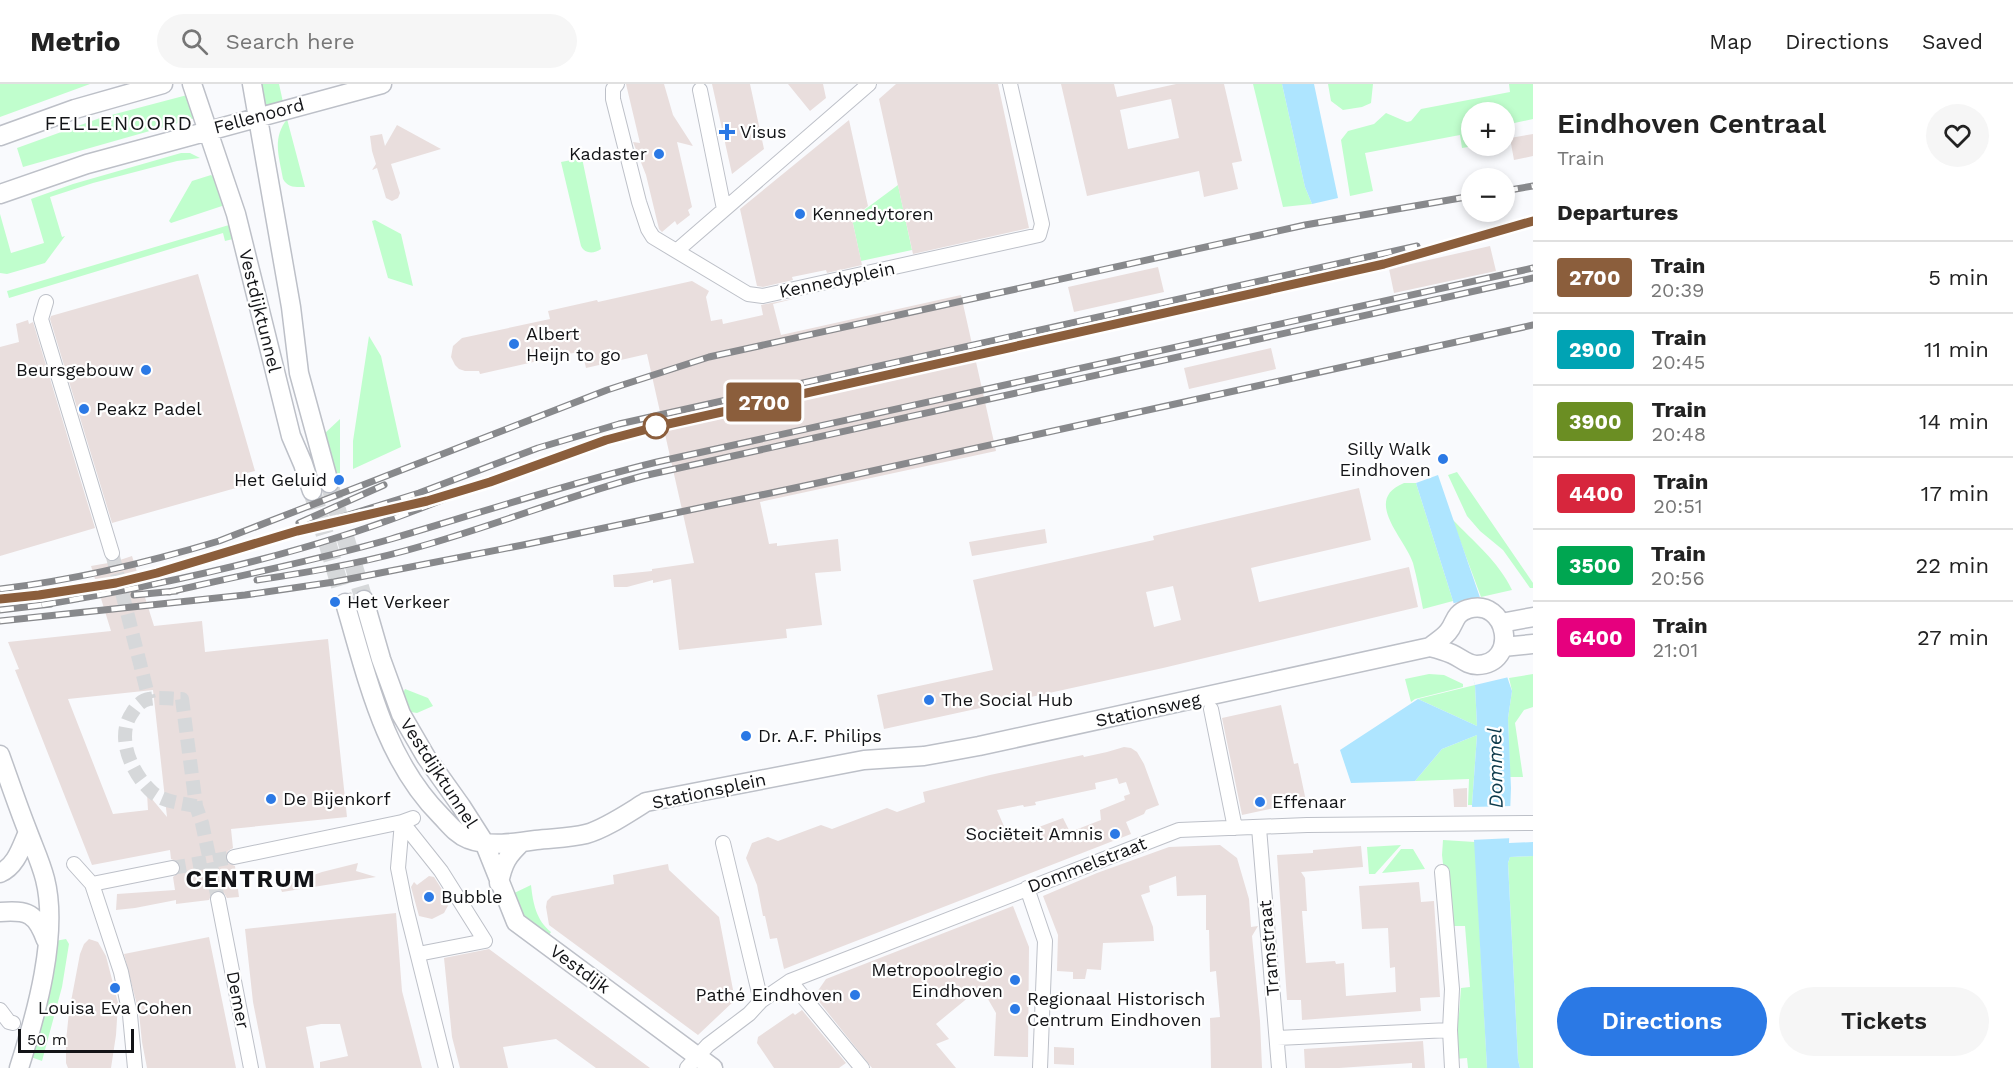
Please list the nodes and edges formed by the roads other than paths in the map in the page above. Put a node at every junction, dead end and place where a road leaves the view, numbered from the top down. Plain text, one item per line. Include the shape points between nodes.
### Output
1 (163, 84) edge
2 (192, 84) edge
3 (252, 84) edge
4 (382, 84) edge
5 (617, 84) edge
6 (869, 84) edge
7 (1010, 84) edge
8 (136, 88) edge
9 (700, 90) dead end
10 (258, 117) junction
11 (208, 130) junction
12 (0, 136) edge
13 (0, 194) edge
14 (724, 209) junction
15 (681, 247) dead end
16 (46, 302) dead end
17 (329, 483) tunnel mouth
18 (312, 491) tunnel mouth
19 (112, 553) tunnel mouth
20 (364, 600) tunnel mouth
21 (345, 603) tunnel mouth
22 (1533, 617) edge
23 (1501, 623) junction
24 (1533, 644) edge
25 (1430, 647) junction
26 (1501, 649) junction
27 (1212, 715) dead end
28 (0, 755) edge
29 (864, 760) joint
30 (430, 805) joint
31 (408, 820) junction
32 (1526, 823) edge
33 (1235, 828) junction
34 (1259, 828) junction
35 (28, 832) junction
36 (484, 842) junction
37 (522, 842) junction
38 (723, 843) dead end
39 (234, 857) tunnel mouth
40 (74, 864) dead end
41 (172, 868) tunnel mouth
42 (1442, 872) dead end
43 (0, 873) edge
44 (499, 884) junction
45 (92, 885) junction
46 (1027, 888) junction
47 (218, 899) tunnel mouth
48 (0, 912) edge
49 (47, 944) junction
50 (418, 954) junction
51 (790, 981) junction
52 (761, 1001) junction
53 (0, 1010) edge
54 (14, 1023) dead end
55 (1450, 1030) junction
56 (1277, 1038) junction
57 (692, 1062) edge
58 (20, 1068) edge
59 (135, 1068) edge
60 (251, 1068) edge
61 (446, 1068) edge
62 (713, 1068) edge
63 (862, 1068) edge
64 (1040, 1068) edge
65 (1279, 1068) edge
66 (1452, 1068) edge

1 - 8 street
2 - 11 street, Vestdijktunnel
3 - 10 street, Vestdijktunnel
4 - 10 street, Fellenoord
5 - 7 street, Kennedyplein via 613,99 639,202 653,237 748,294 763,296 1039,235 1042,224
6 - 14 street
8 - 12 street
9 - 14 street
10 - 11 street, Fellenoord
10 - 17 street, Vestdijktunnel via 299,373
11 - 13 street, Fellenoord via 87,164
11 - 18 street, Vestdijktunnel via 236,214 291,436
14 - 15 street
16 - 19 street via 41,319
20 - 36 street, Vestdijktunnel via 401,714
21 - 30 street, Vestdijktunnel via 383,724
22 - 23 street
23 - 25 street via 1486,610 1467,610
23 - 26 street via 1505,635
24 - 26 street
25 - 26 street via 1478,665 1495,658
25 - 29 street, Stationsweg via 979,746 924,756
27 - 33 street
28 - 35 street
29 - 37 street, Stationsplein via 646,802 587,834
30 - 36 street, Stationsplein via 461,836
31 - 39 street
31 - 50 street via 398,868
31 - 50 street via 485,941
32 - 34 street, Dommelstraat
33 - 34 street, Dommelstraat
33 - 46 street, Dommelstraat via 1179,830
34 - 56 street, Tramstraat
35 - 43 street via 15,861
35 - 49 street via 48,900
36 - 37 street, Stationsplein
36 - 44 street, Vestdijk
37 - 44 street via 509,854
38 - 52 street
40 - 45 street
41 - 45 street
42 - 55 street via 1452,989
44 - 57 street, Vestdijk via 516,922
45 - 59 street via 125,991
46 - 51 street, Dommelstraat
46 - 64 street via 1045,941
47 - 60 street, Demer
48 - 49 street via 34,917
49 - 58 street via 40,994
50 - 61 street
51 - 52 street, Dommelstraat
51 - 63 street
52 - 57 street, Dommelstraat
53 - 54 street
55 - 56 street
55 - 66 street
56 - 65 street, Tramstraat
57 - 62 street, Vestdijk

